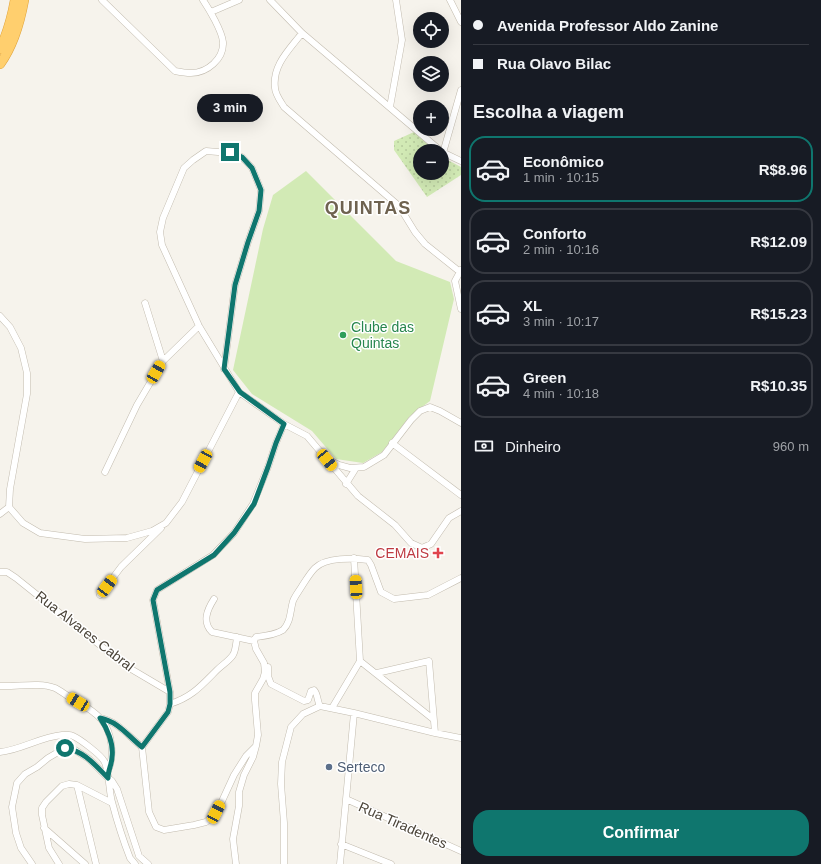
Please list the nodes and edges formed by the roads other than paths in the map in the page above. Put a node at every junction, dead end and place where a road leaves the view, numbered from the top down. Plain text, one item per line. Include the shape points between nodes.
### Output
1 (15, 0) edge
2 (24, 0) edge
3 (102, 0) edge
4 (203, 0) edge
5 (239, 0) edge
6 (270, 0) edge
7 (396, 0) edge
8 (450, 0) edge
9 (211, 12) junction
10 (461, 22) edge
11 (302, 33) junction
12 (0, 49) edge
13 (0, 64) edge
14 (461, 90) edge
15 (390, 107) junction
16 (433, 144) edge
17 (444, 144) edge
18 (449, 155) edge
19 (461, 161) edge
20 (460, 271) edge
21 (145, 303) dead end
22 (461, 309) edge
23 (0, 316) edge
24 (199, 326) junction
25 (163, 361) junction
26 (224, 369) junction
27 (240, 392) junction
28 (461, 423) edge
29 (284, 424) junction
30 (392, 443) junction
31 (327, 460) junction
32 (356, 468) junction
33 (105, 472) dead end
34 (346, 484) junction
35 (461, 495) edge
36 (9, 508) junction
37 (461, 511) edge
38 (0, 514) edge
39 (166, 523) junction
40 (354, 558) junction
41 (0, 572) edge
42 (461, 578) edge
43 (100, 595) dead end
44 (214, 599) dead end
45 (237, 637) junction
46 (254, 641) junction
47 (263, 661) junction
48 (360, 661) junction
49 (376, 673) junction
50 (0, 686) edge
51 (170, 692) junction
52 (170, 704) junction
53 (320, 706) junction
54 (332, 708) junction
55 (354, 712) junction
56 (100, 718) junction
57 (433, 719) junction
58 (435, 733) junction
59 (461, 738) edge
60 (256, 746) junction
61 (142, 747) junction
62 (0, 752) edge
63 (108, 771) junction
64 (108, 778) junction
65 (77, 785) junction
66 (346, 799) junction
67 (112, 803) junction
68 (44, 828) junction
69 (341, 844) junction
70 (461, 851) edge
71 (32, 864) edge
72 (59, 864) edge
73 (85, 864) edge
74 (96, 864) edge
75 (135, 864) edge
76 (148, 864) edge
77 (236, 864) edge
78 (284, 864) edge
79 (340, 864) edge
80 (391, 864) edge

1 - 12 highway
2 - 13 highway via 13,39
3 - 9 street via 176,71 192,73 204,71 219,58 222,49 223,41
4 - 9 street
5 - 9 street
6 - 11 street
7 - 15 street via 402,40
8 - 10 street
11 - 15 street
11 - 20 street via 280,61 275,73 274,89 284,107 399,206 425,244
14 - 17 street
15 - 16 street
18 - 19 street
20 - 22 street via 455,281
21 - 25 street
23 - 36 street via 10,327 21,348 27,373 27,394
24 - 25 street
24 - 26 street
24 - 26 street via 162,244 160,232 163,218 184,168 206,151 230,152 242,157 252,168 261,190 259,211 235,285
25 - 33 street via 137,405
26 - 27 street
27 - 29 street
27 - 39 street via 182,502
28 - 30 street via 430,407 420,411
29 - 31 street via 307,436
29 - 51 street via 254,504 234,533 214,555 157,590 153,600
30 - 32 street via 384,455 364,467
30 - 35 street
31 - 32 street
31 - 34 street
32 - 34 street
34 - 37 street via 395,525 411,543 422,548 431,544 448,518
36 - 38 street
36 - 39 street via 23,523 40,533 85,539 127,538 152,531
39 - 43 street via 121,567
40 - 42 street via 368,560 381,592 394,599 428,595
40 - 46 street via 322,563 315,568 293,601 289,622 284,629 276,634 256,638
40 - 48 street
41 - 51 street, Rua Alvares Cabral via 7,572 16,578 126,666
44 - 45 street via 207,610 208,628 212,632
45 - 46 street
45 - 52 street via 233,655 197,691
46 - 47 street
47 - 53 street via 268,665 271,684 304,701 308,700 311,691 314,690
47 - 60 street via 263,679 255,693 258,735
48 - 49 street
48 - 54 street
49 - 57 street
49 - 57 street via 429,661
50 - 56 street via 33,685 54,688 90,709
51 - 52 street
52 - 61 street via 168,712
53 - 54 street
53 - 78 street via 303,714 291,728 286,744 281,784
54 - 55 street
55 - 58 street
55 - 66 street
56 - 61 street via 110,720 119,726
56 - 63 street via 105,724 112,748 113,756
57 - 58 street
58 - 59 street
60 - 61 street via 238,769 216,812 206,822 164,830 156,827 149,812
60 - 77 street via 239,792 233,839
62 - 63 street via 56,736 72,735 104,760
63 - 64 street
64 - 67 street
64 - 71 street via 89,759 75,750 65,748 25,774 17,783 12,807 16,833 21,848
64 - 76 street via 117,789 138,856
65 - 67 street
65 - 68 street via 62,786 46,802 42,808
65 - 74 street
66 - 69 street
66 - 70 street, Rua Tiradentes
67 - 75 street via 130,858
68 - 72 street via 49,848
68 - 73 street
69 - 79 street
69 - 80 street

